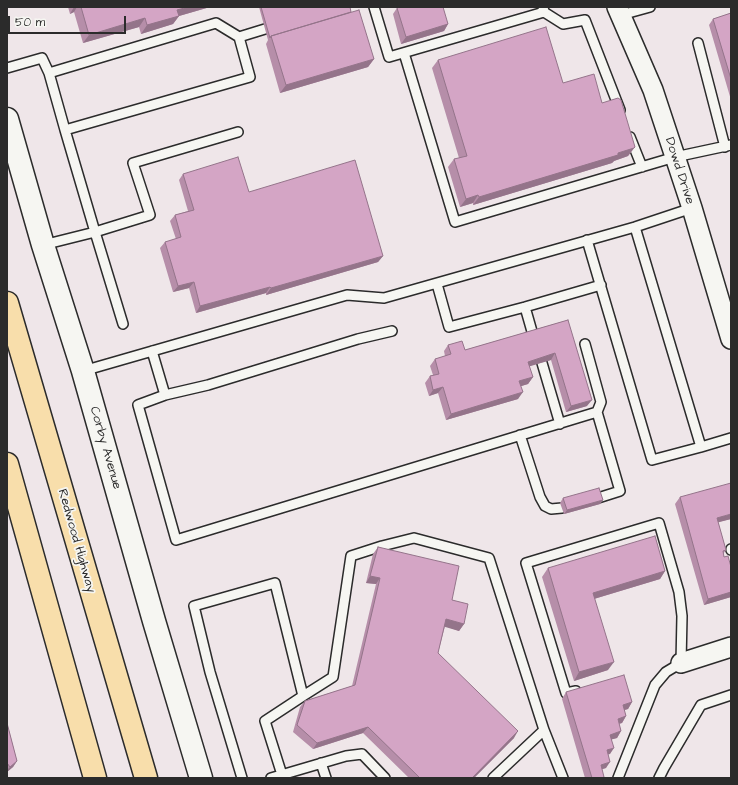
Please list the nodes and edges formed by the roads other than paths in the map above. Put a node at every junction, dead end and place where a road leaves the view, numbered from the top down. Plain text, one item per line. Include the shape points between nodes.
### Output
1 (374, 7) edge
2 (650, 7) edge
3 (543, 9) edge
4 (619, 11) edge
5 (265, 29) edge
6 (239, 37) junction
7 (698, 43) dead end
8 (404, 53) junction
9 (7, 68) edge
10 (49, 73) junction
11 (622, 116) edge
12 (7, 119) edge
13 (65, 130) junction
14 (628, 130) edge
15 (238, 132) dead end
16 (728, 146) edge
17 (675, 157) junction
18 (642, 167) junction
19 (692, 208) junction
20 (635, 227) junction
21 (95, 232) junction
22 (587, 240) junction
23 (43, 245) junction
24 (437, 284) junction
25 (601, 285) junction
26 (7, 303) edge
27 (525, 307) junction
28 (726, 308) edge
29 (123, 324) dead end
30 (392, 331) dead end
31 (533, 335) edge
32 (731, 339) edge
33 (585, 344) dead end
34 (152, 351) junction
35 (542, 363) edge
36 (84, 371) junction
37 (165, 395) junction
38 (597, 412) junction
39 (560, 424) junction
40 (520, 435) junction
41 (731, 438) edge
42 (701, 447) junction
43 (7, 464) edge
44 (598, 498) edge
45 (562, 508) edge
46 (731, 647) edge
47 (681, 663) junction
48 (581, 689) edge
49 (731, 695) edge
50 (303, 696) junction
51 (544, 730) junction
52 (321, 763) junction
53 (283, 776) edge
54 (95, 778) edge
55 (146, 778) edge
56 (201, 778) edge
57 (242, 778) edge
58 (271, 778) edge
59 (326, 778) edge
60 (385, 778) edge
61 (493, 778) edge
62 (563, 778) edge
63 (618, 778) edge
64 (659, 778) edge

1 - 8 lane via 389,57
2 - 4 lane
3 - 8 lane
3 - 11 lane via 563,24 586,20
4 - 17 street, Dowd Drive via 653,90
5 - 6 lane
6 - 10 lane via 216,24
6 - 13 lane via 250,77
7 - 16 lane
8 - 18 lane via 455,222
9 - 10 lane via 42,58
10 - 13 lane
12 - 23 street, Corby Avenue
13 - 21 lane
14 - 18 lane
15 - 21 lane via 133,163 150,215
16 - 17 lane
17 - 18 lane
17 - 19 street, Dowd Drive
19 - 20 lane
19 - 28 street, Dowd Drive
20 - 22 lane
20 - 42 lane
21 - 23 lane
21 - 29 lane
22 - 24 lane
22 - 25 lane
23 - 36 street, Corby Avenue
24 - 27 lane via 450,327
24 - 34 lane via 384,298 347,295
25 - 27 lane
25 - 42 lane via 652,460
26 - 55 highway, Redwood Highway
27 - 31 lane
28 - 32 street, Dowd Drive
30 - 37 lane via 208,385
33 - 38 lane via 601,402
34 - 36 lane
34 - 37 lane
35 - 39 lane
36 - 56 street, Corby Avenue
37 - 40 lane via 138,405 176,540
38 - 39 lane
38 - 44 lane via 620,491
39 - 40 lane
40 - 45 lane via 545,506 551,509
41 - 42 lane
43 - 54 highway
46 - 47 street
47 - 48 lane via 682,616 679,592 659,523 526,563 566,693
47 - 63 lane via 666,672 655,685
49 - 64 lane via 701,704
50 - 51 lane via 332,677 351,556 414,538 490,558
50 - 53 lane via 265,721
50 - 57 lane via 275,583 194,606 210,672
51 - 61 lane
51 - 62 lane
52 - 53 lane
52 - 59 lane
52 - 60 lane via 362,754
53 - 58 lane

